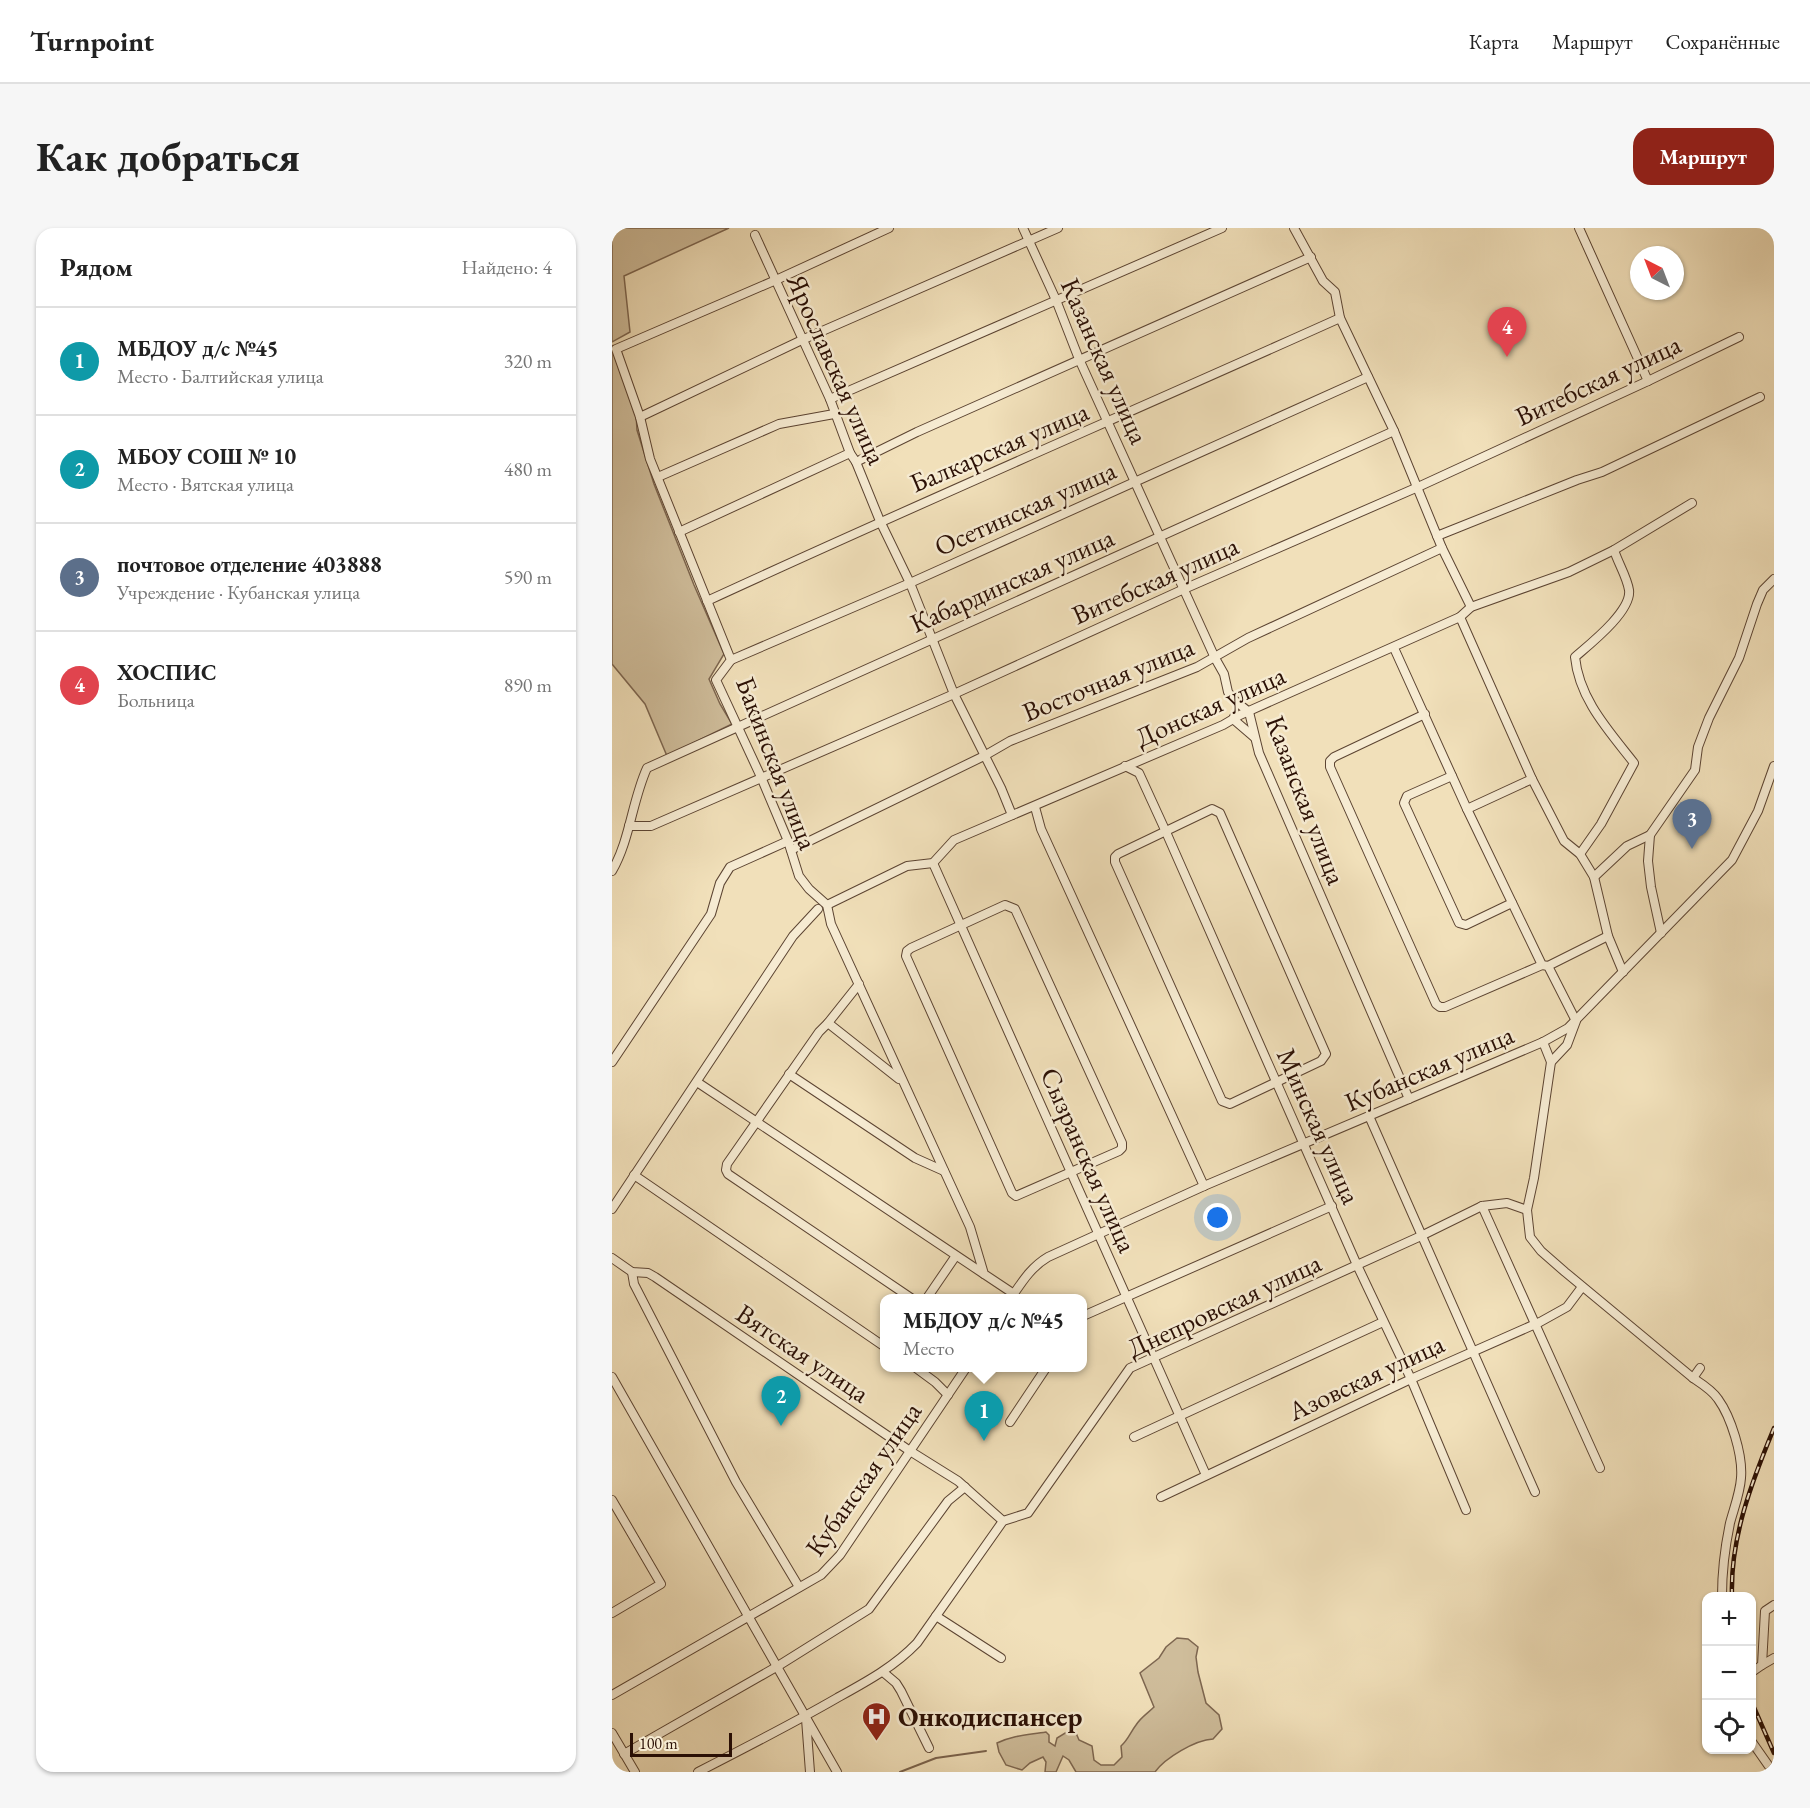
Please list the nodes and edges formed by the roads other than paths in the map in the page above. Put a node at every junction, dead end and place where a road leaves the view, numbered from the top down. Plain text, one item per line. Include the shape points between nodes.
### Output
1 (889, 228) edge
2 (1023, 228) edge
3 (1058, 228) edge
4 (1222, 228) edge
5 (1294, 228) edge
6 (1579, 228) edge
7 (755, 235) dead end
8 (1029, 241) junction
9 (1311, 257) junction
10 (776, 280) junction
11 (1056, 300) junction
12 (1340, 318) junction
13 (1739, 338) dead end
14 (804, 339) junction
15 (1079, 360) junction
16 (1368, 377) junction
17 (1648, 381) junction
18 (1760, 397) dead end
19 (830, 399) junction
20 (834, 414) junction
21 (640, 417) junction
22 (1109, 422) junction
23 (1394, 431) junction
24 (850, 453) junction
25 (856, 462) junction
26 (658, 477) junction
27 (1136, 481) junction
28 (1418, 487) junction
29 (1692, 503) dead end
30 (880, 521) junction
31 (680, 532) junction
32 (1437, 536) junction
33 (1160, 537) junction
34 (1442, 548) junction
35 (1614, 550) junction
36 (1774, 579) edge
37 (910, 583) junction
38 (1184, 589) junction
39 (707, 602) junction
40 (1471, 607) junction
41 (1460, 617) junction
42 (933, 638) junction
43 (1394, 648) junction
44 (1215, 658) junction
45 (731, 660) junction
46 (954, 694) junction
47 (1234, 700) junction
48 (1249, 712) junction
49 (1425, 714) junction
50 (1233, 719) junction
51 (737, 726) junction
52 (1254, 737) junction
53 (984, 756) junction
54 (1125, 766) junction
55 (1774, 766) edge
56 (1452, 776) junction
57 (761, 777) junction
58 (1532, 779) junction
59 (1035, 807) junction
60 (1467, 809) junction
61 (1012, 815) junction
62 (629, 826) junction
63 (1166, 832) junction
64 (1650, 835) junction
65 (788, 841) junction
66 (612, 848) edge
67 (791, 850) junction
68 (1580, 854) junction
69 (618, 860) junction
70 (933, 863) junction
71 (612, 871) edge
72 (1593, 877) junction
73 (824, 902) junction
74 (1512, 903) junction
75 (818, 909) junction
76 (831, 924) junction
77 (960, 925) junction
78 (1661, 933) junction
79 (1608, 936) junction
80 (1545, 965) junction
81 (1623, 972) junction
82 (859, 984) junction
83 (1576, 1020) junction
84 (828, 1023) junction
85 (1543, 1042) junction
86 (612, 1062) edge
87 (1551, 1062) junction
88 (789, 1074) junction
89 (902, 1081) junction
90 (697, 1082) junction
91 (1277, 1083) junction
92 (1409, 1099) junction
93 (1369, 1116) junction
94 (756, 1122) junction
95 (1304, 1144) junction
96 (944, 1171) junction
97 (1072, 1172) junction
98 (634, 1175) junction
99 (1204, 1186) junction
100 (1332, 1206) junction
101 (1482, 1206) junction
102 (612, 1209) edge
103 (1527, 1210) junction
104 (1099, 1234) junction
105 (1421, 1236) junction
106 (955, 1257) junction
107 (613, 1260) edge
108 (1357, 1265) junction
109 (632, 1272) junction
110 (984, 1274) junction
111 (1582, 1287) junction
112 (904, 1294) edge
113 (930, 1294) edge
114 (1009, 1294) edge
115 (1015, 1294) edge
116 (1127, 1296) junction
117 (1087, 1314) edge
118 (1383, 1322) junction
119 (1536, 1323) junction
120 (880, 1344) edge
121 (1473, 1352) junction
122 (1153, 1356) junction
123 (1700, 1368) dead end
124 (921, 1372) edge
125 (963, 1372) edge
126 (1043, 1372) edge
127 (612, 1377) edge
128 (1693, 1378) junction
129 (1411, 1379) junction
130 (948, 1395) junction
131 (1179, 1416) junction
132 (1010, 1422) dead end
133 (1134, 1437) dead end
134 (910, 1451) junction
135 (1600, 1468) dead end
136 (1206, 1475) junction
137 (965, 1487) junction
138 (1535, 1492) dead end
139 (1161, 1497) dead end
140 (612, 1500) edge
141 (1466, 1510) dead end
142 (1003, 1521) junction
143 (799, 1587) junction
144 (1722, 1592) edge
145 (1774, 1605) edge
146 (612, 1613) edge
147 (748, 1616) junction
148 (936, 1616) junction
149 (1001, 1658) dead end
150 (1774, 1658) edge
151 (1762, 1665) junction
152 (778, 1666) junction
153 (1756, 1669) edge
154 (883, 1672) junction
155 (612, 1695) edge
156 (805, 1716) junction
157 (612, 1733) edge
158 (929, 1748) dead end
159 (1756, 1748) edge
160 (624, 1754) junction
161 (635, 1772) edge
162 (698, 1772) edge
163 (810, 1772) edge
164 (837, 1772) edge
165 (1773, 1772) edge

1 - 10 street
2 - 8 street, Казанская улица
3 - 8 street
4 - 11 street
5 - 9 street
6 - 17 street
7 - 10 street, Ярославская улица
8 - 11 street, Казанская улица
8 - 14 street
9 - 12 street via 1323,281 1335,292
9 - 15 street
10 - 14 street, Ярославская улица
10 - 21 street, Бакинская улица via 616,349
11 - 15 street, Казанская улица
11 - 19 street
12 - 16 street
12 - 22 street, Балкарская улица
13 - 17 street, Витебская улица
14 - 19 street, Ярославская улица
14 - 21 street
15 - 22 street, Казанская улица
15 - 25 street
16 - 23 street
16 - 27 street, Осетинская улица
17 - 28 street, Витебская улица
18 - 32 street via 1602,472
19 - 20 street, Ярославская улица
20 - 24 street, Ярославская улица
20 - 26 street via 779,424
21 - 26 street, Бакинская улица
22 - 27 street, Казанская улица
22 - 30 street, Балкарская улица
23 - 28 street
23 - 33 street, Кабардинская улица
24 - 25 street, Ярославская улица
24 - 31 street
25 - 30 street, Ярославская улица
26 - 31 street, Бакинская улица
27 - 33 street, Казанская улица
27 - 37 street, Осетинская улица
28 - 32 street
28 - 38 street, Витебская улица
29 - 35 street, Донская улица
30 - 37 street, Ярославская улица
30 - 39 street, Балкарская улица
31 - 39 street, Бакинская улица
32 - 34 street
33 - 38 street, Казанская улица
33 - 42 street, Кабардинская улица
34 - 40 street
34 - 44 street, Восточная улица via 1248,638
35 - 40 street, Донская улица via 1569,572
35 - 68 street via 1629,591 1626,604 1575,657 1587,700 1635,763
36 - 64 street via 1763,590 1739,658 1709,718 1698,747 1695,770
37 - 42 street, Ярославская улица
37 - 45 street, Осетинская улица
38 - 44 street, Казанская улица
38 - 46 street, Витебская улица
39 - 45 street, Бакинская улица
40 - 41 street, Донская улица
41 - 43 street, Донская улица
41 - 58 street
42 - 46 street, Ярославская улица
42 - 51 street, Кабардинская улица
43 - 48 street, Донская улица
43 - 49 street
44 - 47 street, Казанская улица
44 - 53 street, Восточная улица via 1010,741
45 - 51 street, Бакинская улица via 716,680
46 - 53 street, Ярославская улица
46 - 57 street, Витебская улица
47 - 48 street, Казанская улица
47 - 50 street
48 - 50 street, Донская улица
48 - 52 street, Казанская улица
49 - 56 street
49 - 80 street via 1334,757 1330,767 1436,1004 1445,1007
50 - 52 street
50 - 54 street, Донская улица
51 - 57 street, Бакинская улица
51 - 62 street, Кабардинская улица via 647,768
52 - 92 street, Казанская улица
53 - 61 street, Ярославская улица
53 - 67 street, Восточная улица
54 - 59 street, Донская улица
54 - 63 street, Минская улица via 1138,773
55 - 78 street, Кубанская улица via 1758,811 1732,860
56 - 60 street
56 - 74 street via 1407,796 1404,803 1459,923 1466,925
57 - 62 street, Витебская улица via 651,826
57 - 65 street, Бакинская улица
58 - 60 street
58 - 68 street via 1564,841
59 - 61 street, Донская улица
59 - 99 street via 1041,829
60 - 74 street
61 - 70 street, Донская улица via 954,840
62 - 69 street
63 - 91 street, Минская улица
63 - 91 street via 1212,809 1220,813 1326,1054 1321,1061
63 - 91 street via 1118,854 1115,862 1222,1101 1230,1104
64 - 72 street via 1627,846
64 - 78 street via 1648,861
65 - 67 street, Бакинская улица
65 - 86 street via 730,867 720,883 711,914
66 - 69 street
67 - 73 street, Бакинская улица via 799,876
68 - 72 street
69 - 71 street
70 - 73 street via 907,866
70 - 77 street, Сызранская улица
72 - 79 street
73 - 75 street
73 - 76 street
74 - 80 street
75 - 76 street
75 - 90 street via 793,936
76 - 82 street
77 - 97 street, Сызранская улица
77 - 97 street via 1005,905 1015,909 1122,1143 1119,1151
77 - 97 street via 911,948 906,956 1012,1193 1022,1196
78 - 81 street, Кубанская улица
79 - 80 street
79 - 81 street
80 - 83 street
81 - 83 street, Кубанская улица
82 - 84 street
82 - 89 street
83 - 85 street, Кубанская улица
83 - 87 street via 1567,1045
84 - 88 street
84 - 89 street
85 - 87 street
85 - 92 street, Кубанская улица
87 - 103 street
88 - 94 street
88 - 96 street via 915,1158
89 - 96 street
90 - 94 street
90 - 98 street
91 - 95 street, Минская улица
92 - 93 street, Кубанская улица
93 - 95 street, Кубанская улица
93 - 105 street
94 - 106 street
94 - 112 street via 727,1164 728,1174
95 - 99 street, Кубанская улица
95 - 100 street, Минская улица
96 - 110 street via 969,1227
97 - 104 street, Сызранская улица
98 - 102 street
98 - 120 street
99 - 104 street, Кубанская улица
100 - 108 street, Минская улица
100 - 116 street
101 - 103 street, Днепровская улица via 1507,1203
101 - 105 street, Днепровская улица
101 - 119 street
103 - 111 street via 1530,1237
104 - 115 street, Кубанская улица via 1037,1263
104 - 116 street, Сызранская улица
105 - 108 street, Днепровская улица
105 - 121 street
106 - 110 street
106 - 113 street
107 - 109 street, Вятская улица
108 - 118 street, Минская улица
108 - 122 street, Днепровская улица
109 - 134 street, Вятская улица via 655,1277
109 - 143 street via 634,1284 736,1482
110 - 114 street
111 - 119 street, Азовская улица via 1567,1306
111 - 128 street
116 - 117 street
116 - 122 street, Сызранская улица
118 - 129 street, Минская улица
118 - 131 street
119 - 121 street, Азовская улица
119 - 135 street
121 - 129 street, Азовская улица
121 - 138 street
122 - 131 street, Сызранская улица
122 - 142 street, Днепровская улица via 1130,1368 1028,1513
123 - 128 street
124 - 130 street
125 - 130 street, Кубанская улица
126 - 132 street
127 - 147 street
128 - 144 street via 1718,1399 1741,1457 1741,1479 1722,1570
129 - 136 street, Азовская улица
129 - 141 street, Минская улица
130 - 134 street, Кубанская улица
131 - 133 street
131 - 136 street, Сызранская улица
134 - 137 street, Вятская улица
134 - 143 street, Кубанская улица via 840,1555 821,1575
136 - 139 street, Азовская улица
137 - 142 street, Вятская улица
137 - 152 street via 948,1501 869,1609
140 - 146 street via 661,1584
142 - 148 street
143 - 147 street, Кубанская улица
145 - 151 street via 1765,1611
147 - 152 street
147 - 155 street, Кубанская улица
148 - 149 street
148 - 154 street via 917,1643
150 - 151 street
151 - 153 street
152 - 156 street
152 - 160 street
154 - 156 street
154 - 158 street via 901,1690
156 - 162 street
156 - 163 street
156 - 164 street
157 - 160 street
159 - 165 street
160 - 161 street

